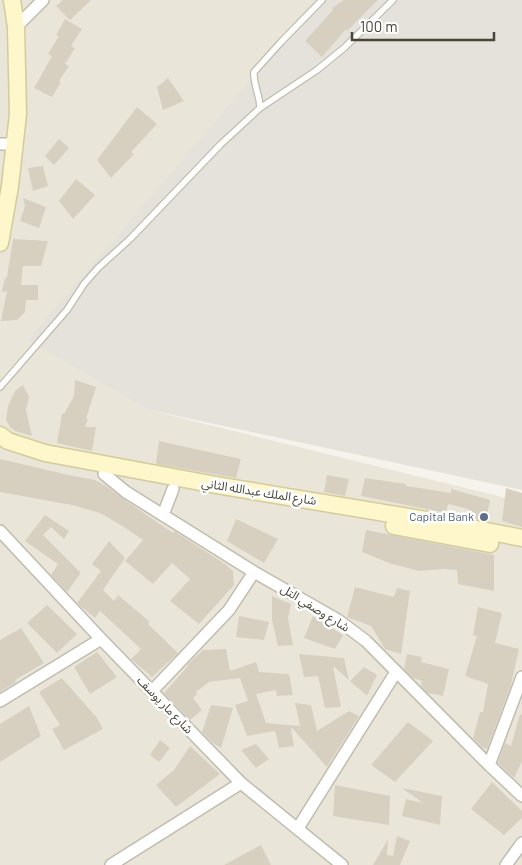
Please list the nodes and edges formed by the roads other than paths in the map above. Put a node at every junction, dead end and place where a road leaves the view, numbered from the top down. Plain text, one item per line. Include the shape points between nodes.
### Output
1 (12, 0) edge
2 (43, 0) edge
3 (322, 0) edge
4 (393, 0) edge
5 (16, 27) junction
6 (260, 108) junction
7 (7, 144) edge
8 (0, 243) edge
9 (0, 387) edge
10 (0, 435) edge
11 (0, 449) edge
12 (104, 474) junction
13 (173, 488) junction
14 (164, 515) junction
15 (0, 531) edge
16 (522, 538) edge
17 (522, 550) edge
18 (254, 572) junction
19 (101, 639) junction
20 (396, 672) junction
21 (522, 677) edge
22 (152, 691) junction
23 (0, 701) edge
24 (488, 765) junction
25 (241, 783) junction
26 (522, 796) edge
27 (298, 828) junction
28 (522, 843) edge
29 (111, 865) edge
30 (342, 865) edge
31 (506, 865) edge

1 - 5 main road
2 - 5 street
3 - 6 lane via 254,72
4 - 6 lane via 318,70
5 - 7 main road via 18,114
6 - 9 lane via 98,268 67,310
7 - 8 main road via 10,186
10 - 16 main road, شارع الملك عبدالله الثاني via 22,447 54,455
11 - 12 main road, شارع الملك عبدالله الثاني
12 - 13 main road, شارع الملك عبدالله الثاني
12 - 14 street, شارع وصفي التل
13 - 14 street
13 - 17 main road, شارع الملك عبدالله الثاني via 342,515
14 - 18 street, شارع وصفي التل
15 - 19 street, شارع مار يوسف
18 - 20 street, شارع وصفي التل via 338,620
18 - 22 street via 229,610
19 - 22 street, شارع مار يوسف
19 - 23 street
20 - 24 street, شارع وصفي التل
20 - 27 street
21 - 24 street
22 - 25 street, شارع مار يوسف
24 - 26 street, شارع وصفي التل
25 - 27 street, شارع مار يوسف
25 - 29 street
27 - 30 street, شارع مار يوسف
28 - 31 street

